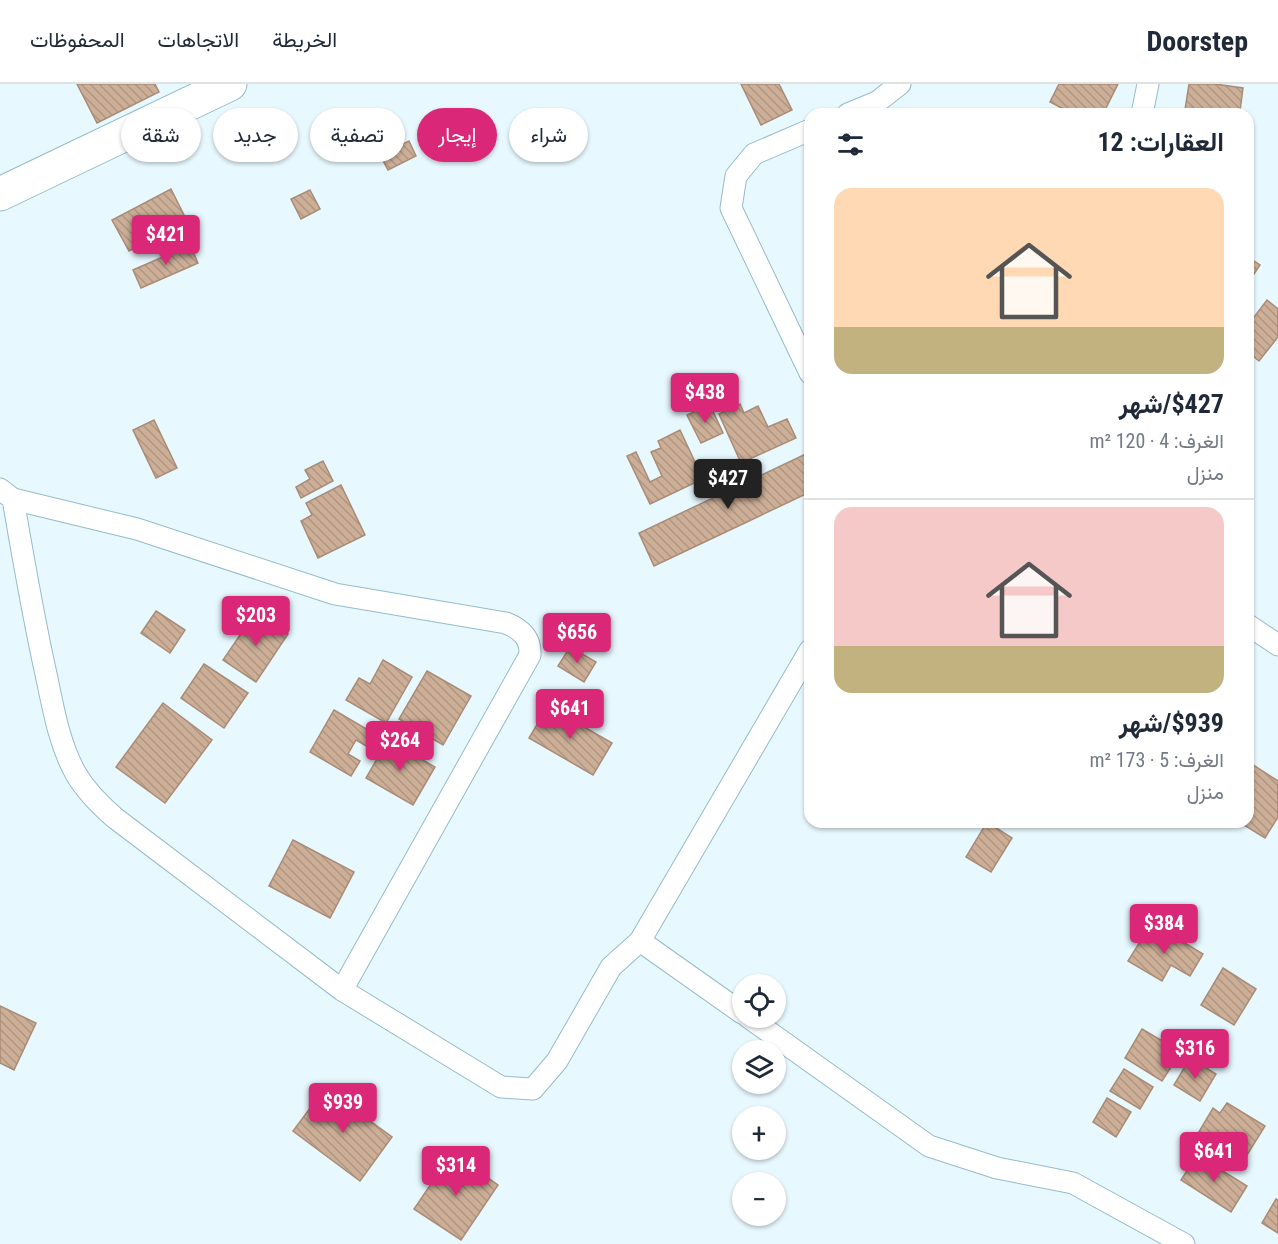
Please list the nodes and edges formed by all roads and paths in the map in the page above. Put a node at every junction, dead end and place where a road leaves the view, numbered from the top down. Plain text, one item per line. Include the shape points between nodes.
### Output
1 (230, 84) edge
2 (900, 84) edge
3 (1148, 84) edge
4 (862, 108) edge
5 (1143, 108) edge
6 (804, 133) edge
7 (0, 194) edge
8 (804, 360) edge
9 (7, 494) edge
10 (1254, 629) edge
11 (1278, 645) edge
12 (804, 660) edge
13 (640, 941) junction
14 (342, 990) junction
15 (732, 1006) edge
16 (763, 1028) edge
17 (1184, 1244) edge

1 - 7 highway
2 - 4 street
3 - 5 street
6 - 8 street via 754,154 736,176 731,208
9 - 14 street via 54,712 76,775 115,818
9 - 14 street via 137,529 335,594 506,623 518,627 526,637 530,655
10 - 11 street
12 - 13 street
13 - 14 street via 611,967 557,1061 533,1089 501,1087
13 - 15 street
16 - 17 street via 929,1146 997,1168 1072,1182

